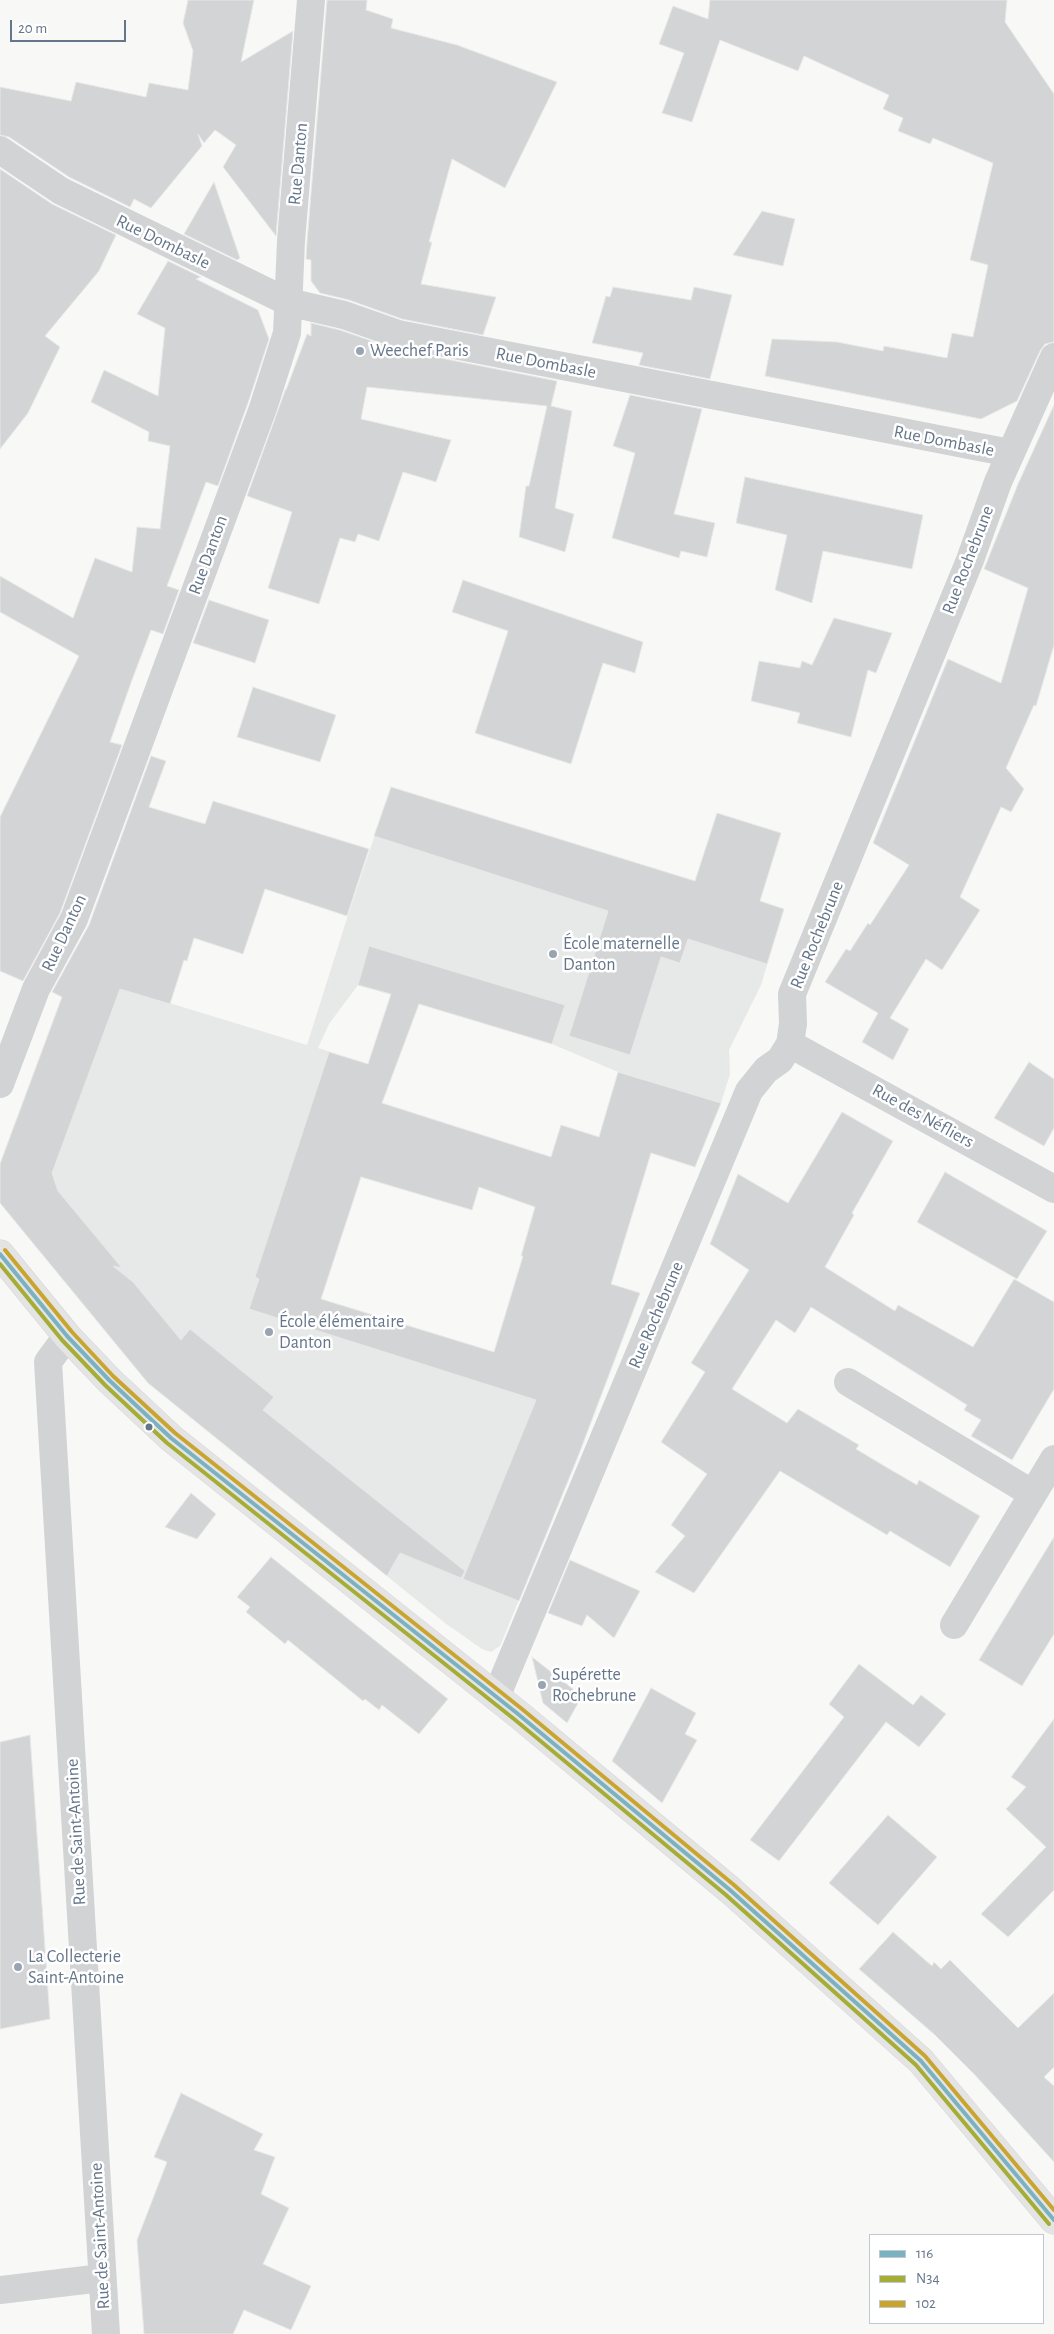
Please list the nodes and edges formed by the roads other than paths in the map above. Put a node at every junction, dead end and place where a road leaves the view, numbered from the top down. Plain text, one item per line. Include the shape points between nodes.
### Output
1 (312, 0) edge
2 (0, 150) edge
3 (288, 302) junction
4 (1054, 357) edge
5 (1010, 453) junction
6 (790, 1044) junction
7 (0, 1084) edge
8 (1054, 1189) edge
9 (0, 1254) edge
10 (68, 1336) junction
11 (848, 1382) dead end
12 (1054, 1459) edge
13 (1033, 1494) junction
14 (954, 1625) dead end
15 (496, 1698) junction
16 (1054, 2220) edge
17 (102, 2278) junction
18 (0, 2290) edge
19 (106, 2334) edge

1 - 3 street, Rue Danton
2 - 3 street, Rue Dombasle via 61,191
3 - 5 street, Rue Dombasle via 344,315 398,334
3 - 7 street, Rue Danton via 287,333 260,417 74,919 36,989
4 - 5 street, Rue Rochebrune
5 - 6 street, Rue Rochebrune via 970,560 792,994
6 - 8 street, Rue des Néfliers
6 - 15 street, Rue Rochebrune via 780,1060 766,1070 749,1091
9 - 10 main road
10 - 15 main road via 108,1380 171,1438
10 - 17 street, Rue de Saint-Antoine via 48,1362
11 - 13 street
12 - 13 street
13 - 14 street
15 - 16 main road via 730,1890 921,2061
17 - 18 street
17 - 19 street, Rue de Saint-Antoine

